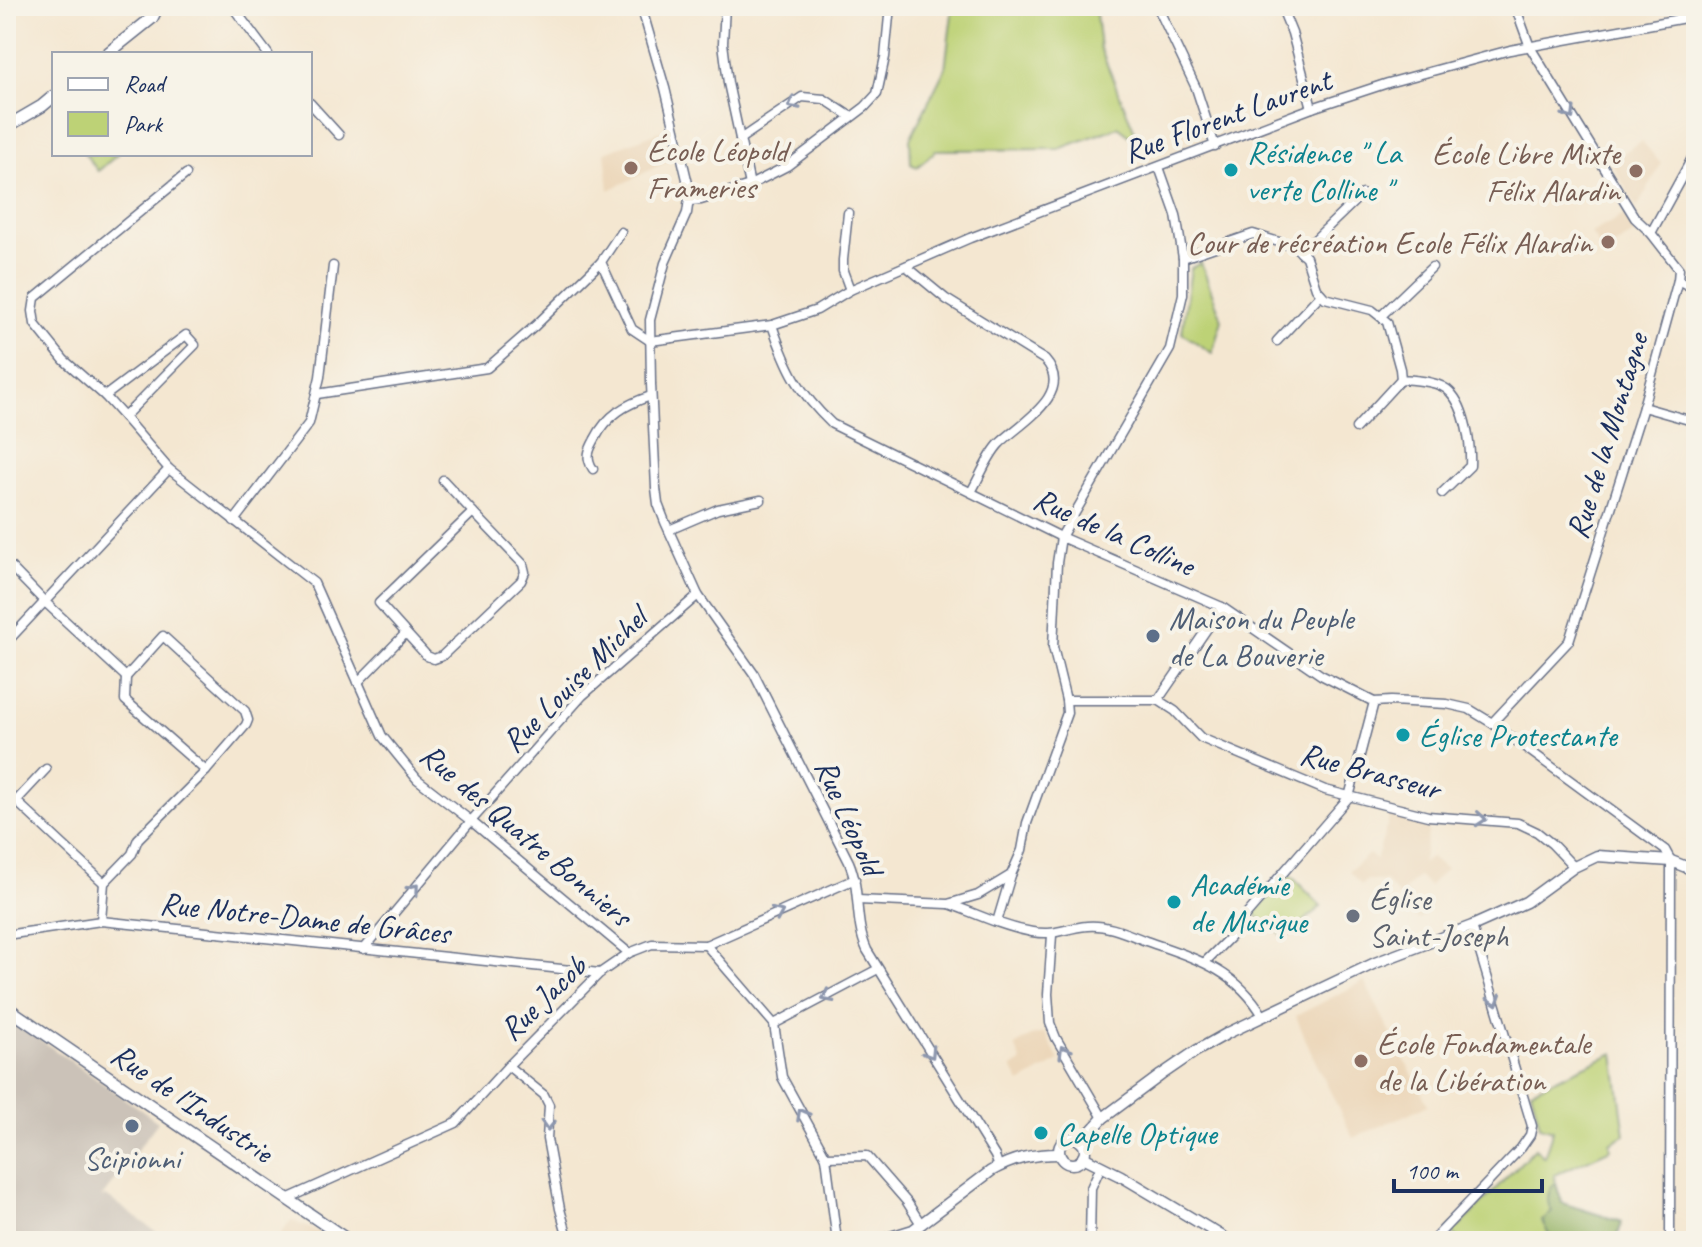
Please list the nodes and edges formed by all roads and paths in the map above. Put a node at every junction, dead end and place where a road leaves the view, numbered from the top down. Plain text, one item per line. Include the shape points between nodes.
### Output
1 (158, 6) edge
2 (232, 6) edge
3 (641, 6) edge
4 (725, 6) edge
5 (890, 6) edge
6 (1157, 6) edge
7 (1281, 6) edge
8 (1515, 6) edge
9 (1683, 6) edge
10 (1696, 15) edge
11 (1530, 47) junction
12 (110, 52) edge
13 (266, 52) edge
14 (52, 98) edge
15 (312, 105) edge
16 (1312, 108) junction
17 (850, 116) junction
18 (6, 127) edge
19 (339, 135) dead end
20 (740, 139) junction
21 (1215, 146) junction
22 (1696, 151) edge
23 (1159, 167) junction
24 (186, 174) dead end
25 (750, 185) junction
26 (1362, 194) dead end
27 (690, 201) junction
28 (848, 213) dead end
29 (621, 232) dead end
30 (1651, 233) junction
31 (1301, 253) junction
32 (1183, 258) junction
33 (601, 262) junction
34 (333, 266) dead end
35 (906, 266) junction
36 (1432, 267) dead end
37 (1678, 280) junction
38 (850, 290) junction
39 (1696, 290) edge
40 (1321, 294) junction
41 (1381, 316) junction
42 (772, 325) junction
43 (650, 341) junction
44 (1277, 341) dead end
45 (1401, 379) junction
46 (317, 394) junction
47 (105, 396) junction
48 (651, 396) junction
49 (1643, 407) junction
50 (124, 417) junction
51 (1696, 422) edge
52 (1356, 428) dead end
53 (169, 469) junction
54 (593, 469) dead end
55 (443, 480) dead end
56 (971, 492) junction
57 (1442, 493) dead end
58 (761, 500) dead end
59 (473, 512) junction
60 (234, 521) junction
61 (669, 530) junction
62 (1061, 537) junction
63 (6, 562) edge
64 (698, 595) junction
65 (45, 602) junction
66 (1222, 607) junction
67 (406, 633) junction
68 (6, 643) edge
69 (126, 677) junction
70 (358, 682) junction
71 (1066, 700) junction
72 (1158, 700) junction
73 (1374, 702) junction
74 (1492, 723) junction
75 (46, 769) dead end
76 (206, 771) junction
77 (1349, 797) junction
78 (471, 821) junction
79 (1671, 861) junction
80 (1574, 867) junction
81 (1696, 871) edge
82 (1011, 875) junction
83 (855, 879) junction
84 (104, 883) junction
85 (858, 900) junction
86 (948, 904) junction
87 (101, 921) junction
88 (997, 922) junction
89 (1472, 926) junction
90 (6, 935) edge
91 (1052, 935) junction
92 (706, 945) junction
93 (364, 949) junction
94 (629, 953) junction
95 (1205, 962) junction
96 (878, 969) junction
97 (600, 973) junction
98 (6, 1007) edge
99 (1263, 1016) junction
100 (774, 1024) junction
101 (508, 1066) junction
102 (1103, 1118) junction
103 (1081, 1142) junction
104 (1059, 1154) junction
105 (826, 1157) junction
106 (1083, 1157) junction
107 (1101, 1166) junction
108 (999, 1167) junction
109 (287, 1199) junction
110 (921, 1224) junction
111 (349, 1241) edge
112 (569, 1241) edge
113 (837, 1241) edge
114 (879, 1241) edge
115 (1090, 1241) edge
116 (1230, 1241) edge
117 (1432, 1241) edge
118 (1670, 1241) edge

1 - 12 main road via 152,18
2 - 13 street
3 - 27 street
4 - 20 street via 723,43
5 - 17 street via 877,94
6 - 21 street via 1196,88
7 - 16 street
8 - 11 street
9 - 10 street
10 - 11 street, Rue Florent Laurent
11 - 16 street, Rue Florent Laurent
11 -> 30 street via 1635,218
14 - 18 main road
15 - 19 street
16 - 21 street, Rue Florent Laurent
17 -> 20 street via 824,99 802,97
17 - 25 street via 787,166
20 - 25 street
21 - 23 street, Rue Florent Laurent
22 - 30 street
23 - 32 street via 1176,215
23 - 35 street, Rue Florent Laurent
24 - 47 street, Rue des Quatre Bonniers via 35,298 35,324 64,360
25 - 27 street
26 - 31 street
27 - 43 street, Rue Léopold via 655,295
28 - 38 street via 843,271
29 - 33 street
30 - 37 street via 1679,269
31 - 32 street via 1253,234
31 - 40 street
32 - 62 street via 1183,294 1170,349
33 - 43 street via 632,329
33 - 46 street via 487,368
34 - 46 street
35 - 38 street, Rue Florent Laurent
35 - 56 street via 946,299 1045,360 1053,372 1045,402 998,445
36 - 41 street
37 - 39 street
37 - 49 street, Rue de la Montagne
38 - 42 street, Rue Florent Laurent via 817,310
40 - 41 street
40 - 44 street
41 - 45 street
42 - 43 street, Rue Florent Laurent
42 - 56 street, Rue de la Colline via 799,388 832,424
43 - 48 street, Rue Léopold
45 - 52 street
45 - 57 street via 1438,385 1450,392 1461,412 1470,466
46 - 60 street via 306,430
47 - 50 street, Rue des Quatre Bonniers
47 - 50 street via 186,335 195,345
48 - 54 street via 621,409 602,426 588,452
48 - 61 street, Rue Léopold via 656,491
49 - 51 street
49 - 74 street, Rue de la Montagne via 1569,641
50 - 53 street, Rue des Quatre Bonniers
53 - 60 street, Rue des Quatre Bonniers
53 - 65 street
55 - 59 street
56 - 62 street, Rue de la Colline
58 - 61 street via 718,509
59 - 67 street via 379,603
59 - 67 street via 523,564 521,581 442,656 427,656
60 - 70 street, Rue des Quatre Bonniers via 314,583
61 - 64 street, Rue Léopold
62 - 66 street, Rue de la Colline
62 - 71 street via 1053,647
63 - 65 street
64 - 78 street, Rue Louise Michel via 582,696
64 - 83 street, Rue Léopold via 760,685
65 - 68 street
65 - 69 street
66 - 72 street
66 - 73 street, Rue de la Colline via 1321,675
67 - 70 street
69 - 76 street via 125,700
69 - 76 street via 163,636 245,711 246,725
70 - 78 street, Rue des Quatre Bonniers via 382,736 398,757 417,779
71 - 72 street
71 - 82 street via 1067,713
72 - 77 street, Rue Brasseur via 1201,738
73 - 74 street, Rue de la Colline via 1447,704
73 - 77 street
74 - 79 street, Rue de la Colline via 1665,850
75 - 84 street via 16,801
76 - 84 street via 138,839 132,854
77 -> 80 street, Rue Brasseur via 1428,816 1518,823 1537,832
77 - 95 street
93 -> 78 street, Rue Louise Michel
78 - 94 street, Rue des Quatre Bonniers
79 - 80 street via 1597,856
79 - 81 street
79 - 118 street
80 - 89 street via 1526,902
82 - 86 street via 978,895
82 - 88 street
83 - 85 street, Rue Léopold
92 -> 83 street, Rue Jacob
84 - 87 street
85 - 86 street
85 - 96 street, Rue Léopold via 862,938
86 - 88 street
87 - 90 street, Rue Notre-Dame de Grâces
87 - 93 street, Rue Notre-Dame de Grâces
88 - 91 street
89 - 99 street via 1401,952
89 -> 117 street via 1532,1126 1521,1148
91 - 95 street via 1088,926 1118,930
102 -> 91 street via 1050,1023
92 - 94 street, Rue Jacob via 652,944
92 - 100 street
93 - 97 street, Rue Notre-Dame de Grâces
94 - 97 street, Rue Jacob
95 - 99 street via 1254,1000
96 -> 100 street
96 -> 108 street, Rue Léopold
97 - 101 street, Rue Jacob
98 - 109 main road, Rue de l'Industrie
99 - 102 street via 1196,1051
105 -> 100 street via 782,1077
101 - 109 street, Rue Jacob via 456,1123
101 -> 112 street via 549,1105 547,1139
102 - 103 street
103 - 104 street via 1066,1139
103 - 106 street
104 - 106 street via 1070,1164
104 - 108 street via 1027,1156
105 - 110 street via 867,1156
105 - 113 street
106 - 107 street
107 - 115 street via 1091,1188
107 - 116 street
108 - 110 street
109 - 111 main road, Rue de l'Industrie
110 - 114 street

